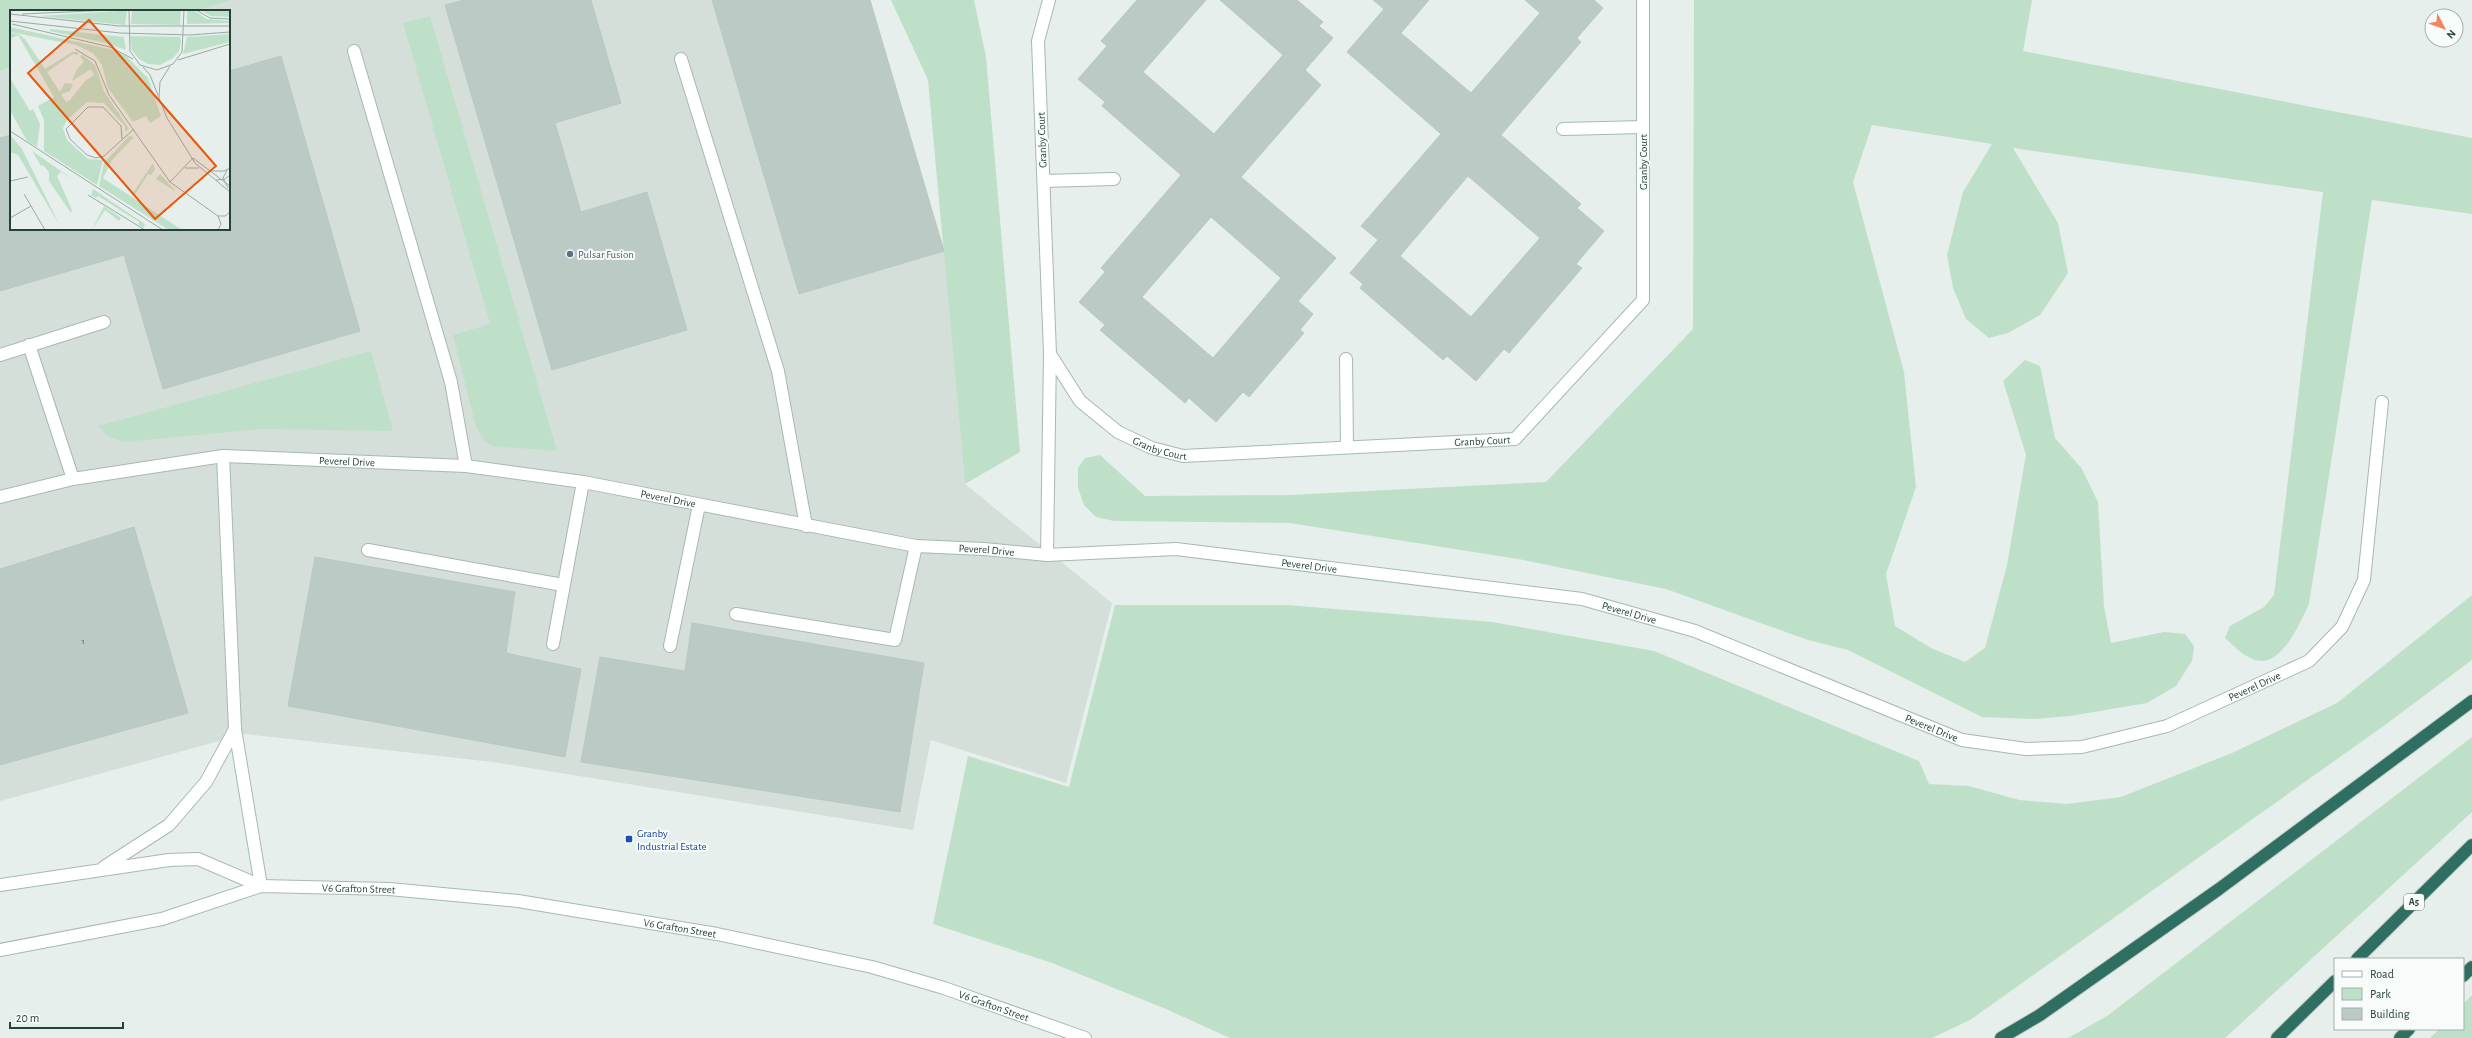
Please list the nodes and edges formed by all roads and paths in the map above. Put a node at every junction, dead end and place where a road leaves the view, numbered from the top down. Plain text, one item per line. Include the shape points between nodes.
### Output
1 (1049, 0) edge
2 (1643, 0) edge
3 (354, 51) dead end
4 (681, 59) dead end
5 (1643, 127) junction
6 (1562, 129) dead end
7 (1114, 178) dead end
8 (1044, 181) junction
9 (104, 322) dead end
10 (29, 345) junction
11 (1050, 354) junction
12 (0, 355) edge
13 (1346, 359) dead end
14 (2382, 402) dead end
15 (1347, 447) junction
16 (223, 456) junction
17 (466, 466) junction
18 (73, 479) junction
19 (583, 482) junction
20 (0, 497) edge
21 (699, 505) junction
22 (806, 526) junction
23 (916, 546) junction
24 (368, 550) dead end
25 (1047, 555) junction
26 (564, 585) junction
27 (736, 614) dead end
28 (553, 644) dead end
29 (670, 646) dead end
30 (2472, 701) edge
31 (236, 729) junction
32 (2472, 845) edge
33 (100, 869) junction
34 (0, 885) edge
35 (262, 886) junction
36 (0, 950) edge
37 (2358, 958) edge
38 (2472, 967) edge
39 (2464, 975) edge
40 (2334, 982) edge
41 (2408, 1030) edge
42 (1085, 1038) edge
43 (2001, 1038) edge
44 (2277, 1038) edge
45 (2400, 1038) edge

1 - 8 street, Granby Court via 1038,41
2 - 5 street, Granby Court
3 - 17 street via 451,382
4 - 22 street via 778,371
5 - 6 street
5 - 15 street, Granby Court via 1643,300 1515,439
7 - 8 street
8 - 11 street, Granby Court
9 - 10 street
10 - 12 street
10 - 18 street
11 - 15 street, Granby Court via 1080,401 1118,432 1152,448 1183,456
11 - 25 street, Granby Court
13 - 15 street
14 - 25 street, Peverel Drive via 2364,580 2342,627 2309,661 2167,726 2082,747 2026,749 1962,740 1695,631 1582,599 1176,549
16 - 17 street, Peverel Drive
16 - 18 street, Peverel Drive
16 - 31 street
17 - 19 street, Peverel Drive
18 - 20 street, Peverel Drive
19 - 21 street, Peverel Drive
19 - 26 street
21 - 22 street, Peverel Drive
21 - 29 street
22 - 23 street, Peverel Drive
23 - 25 street, Peverel Drive
23 - 27 street via 895,640
24 - 26 street
26 - 28 street
30 - 43 highway via 2219,889 2040,1015
31 - 33 street via 206,782 169,825
31 - 35 street
32 - 37 highway, A5
33 - 34 street, V6 Grafton Street
33 - 35 street, V6 Grafton Street via 198,859
35 - 36 street, V6 Grafton Street via 162,919
35 - 42 street, V6 Grafton Street via 389,889 518,901 717,934 872,967 944,988
38 - 39 highway
40 - 44 highway
41 - 45 highway

